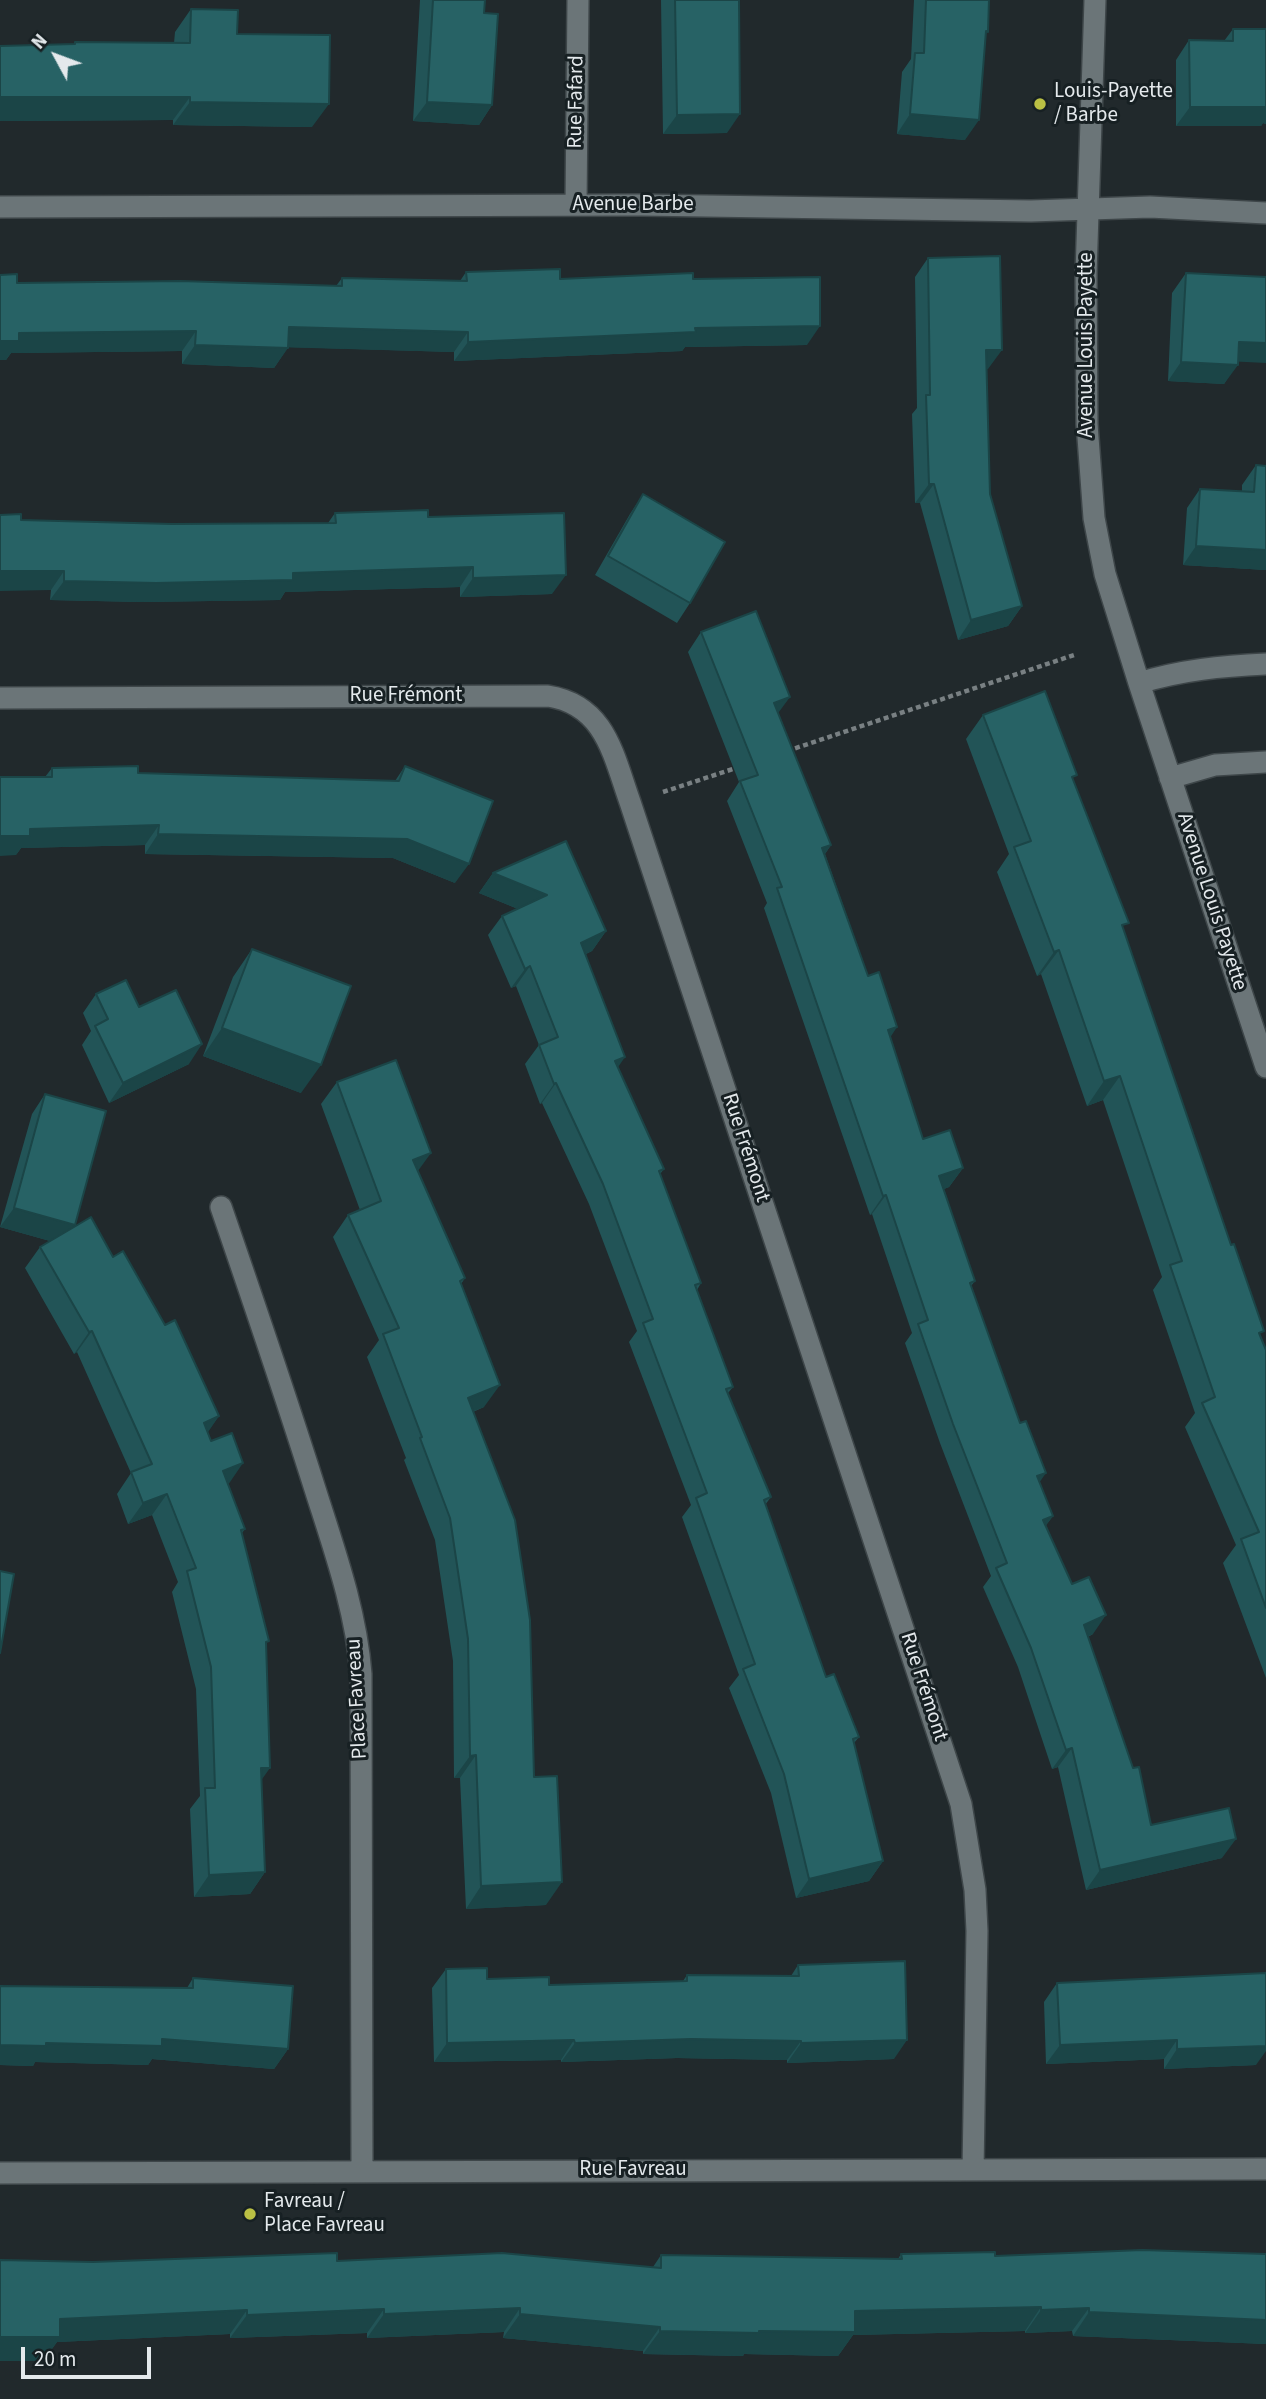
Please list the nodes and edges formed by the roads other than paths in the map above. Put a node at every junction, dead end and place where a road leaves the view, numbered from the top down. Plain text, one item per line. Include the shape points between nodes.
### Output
1 (578, 0) edge
2 (1095, 0) edge
3 (576, 205) junction
4 (0, 207) edge
5 (1088, 209) junction
6 (1266, 213) edge
7 (1266, 664) edge
8 (1139, 684) junction
9 (0, 698) edge
10 (1266, 762) edge
11 (1170, 778) junction
12 (1266, 1067) edge
13 (221, 1207) dead end
14 (1266, 2169) edge
15 (362, 2170) junction
16 (973, 2170) junction
17 (0, 2173) edge

1 - 3 street, Rue Fafard
2 - 5 street, Avenue Louis Payette
3 - 4 street, Avenue Barbe
3 - 5 street, Avenue Barbe
5 - 6 street, Avenue Barbe
5 - 8 street, Avenue Louis Payette via 1088,464 1105,575
7 - 8 street via 1202,668
8 - 11 street, Avenue Louis Payette
9 - 16 street, Rue Frémont via 548,696 577,704 604,732 961,1804 977,1931
10 - 11 street via 1215,765
11 - 12 street, Avenue Louis Payette
13 - 15 street, Place Favreau via 281,1381 346,1588 359,1646
14 - 16 street, Rue Favreau
15 - 16 street, Rue Favreau
15 - 17 street, Rue Favreau

